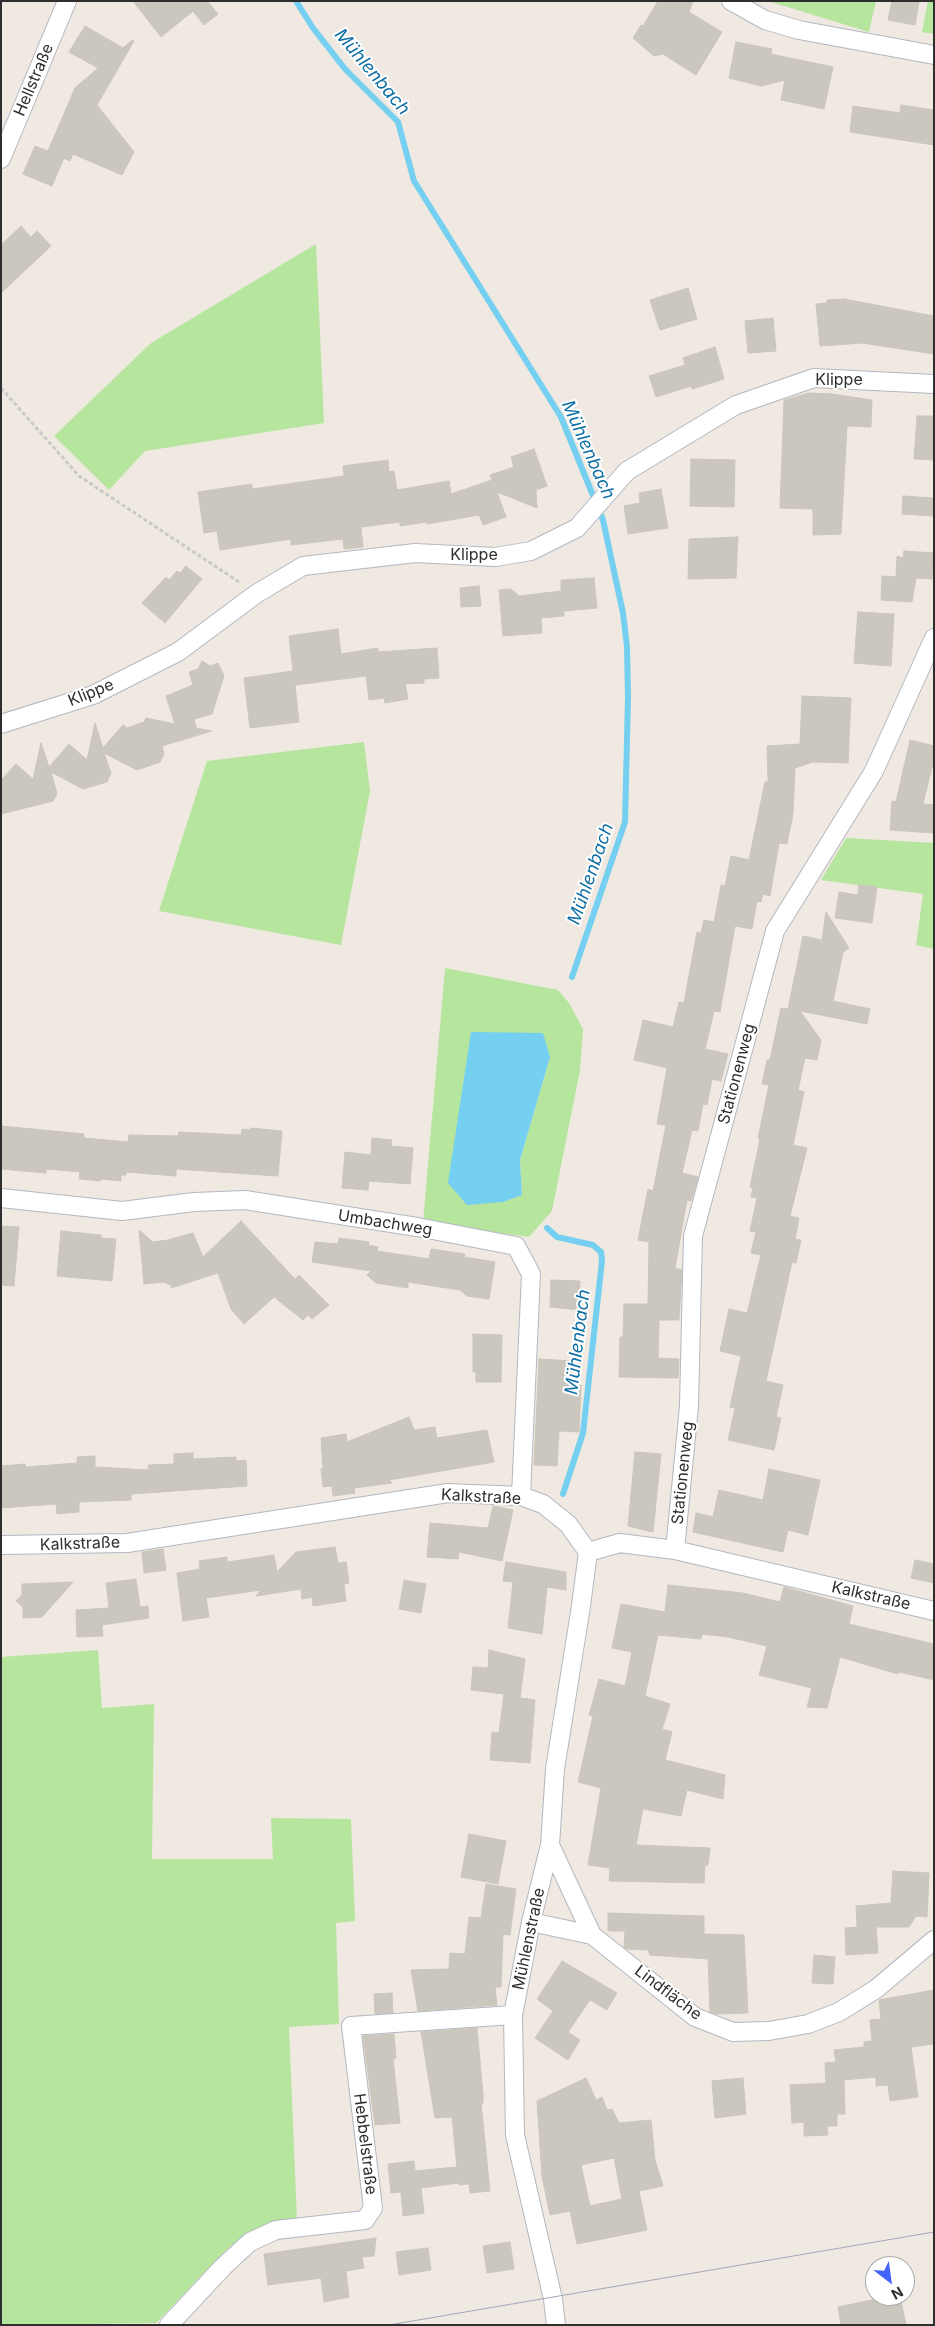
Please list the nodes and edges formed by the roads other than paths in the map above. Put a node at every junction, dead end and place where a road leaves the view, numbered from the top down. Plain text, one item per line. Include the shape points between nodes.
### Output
1 (67, 1) edge
2 (731, 1) edge
3 (934, 55) edge
4 (1, 159) edge
5 (934, 384) edge
6 (934, 638) edge
7 (1, 724) edge
8 (1, 1198) edge
9 (521, 1496) junction
10 (1, 1545) edge
11 (675, 1550) junction
12 (588, 1552) junction
13 (934, 1611) edge
14 (550, 1845) junction
15 (530, 1922) junction
16 (592, 1935) junction
17 (934, 1940) edge
18 (513, 2015) junction
19 (170, 2325) edge
20 (556, 2325) edge

1 - 4 street, Hellstraße
2 - 3 street via 765,20 799,30
5 - 7 street, Klippe via 814,378 736,405 627,471 577,528 531,551 495,557 415,553 303,566 256,594 169,657 93,695
6 - 11 street, Stationenweg via 874,771 775,931 693,1236 689,1406
8 - 9 street, Umbachweg via 122,1211 194,1202 245,1200 516,1246 531,1274
9 - 10 street, Kalkstraße via 448,1493 127,1543
9 - 12 street, Kalkstraße via 543,1504 568,1524
11 - 12 street, Kalkstraße via 620,1543
11 - 13 street, Kalkstraße
12 - 14 street, Mühlenstraße via 555,1769
14 - 15 street, Mühlenstraße
14 - 16 street, Lindfläche
15 - 16 street, Lindfläche
15 - 18 street, Mühlenstraße
16 - 17 street, Lindfläche via 694,2017 733,2032 769,2031 808,2024 839,2012 876,1989
18 - 19 street, Hebbelstraße via 351,2026 373,2208 365,2220 276,2230 250,2242
18 - 20 street, Mühlenstraße via 515,2135 553,2299

